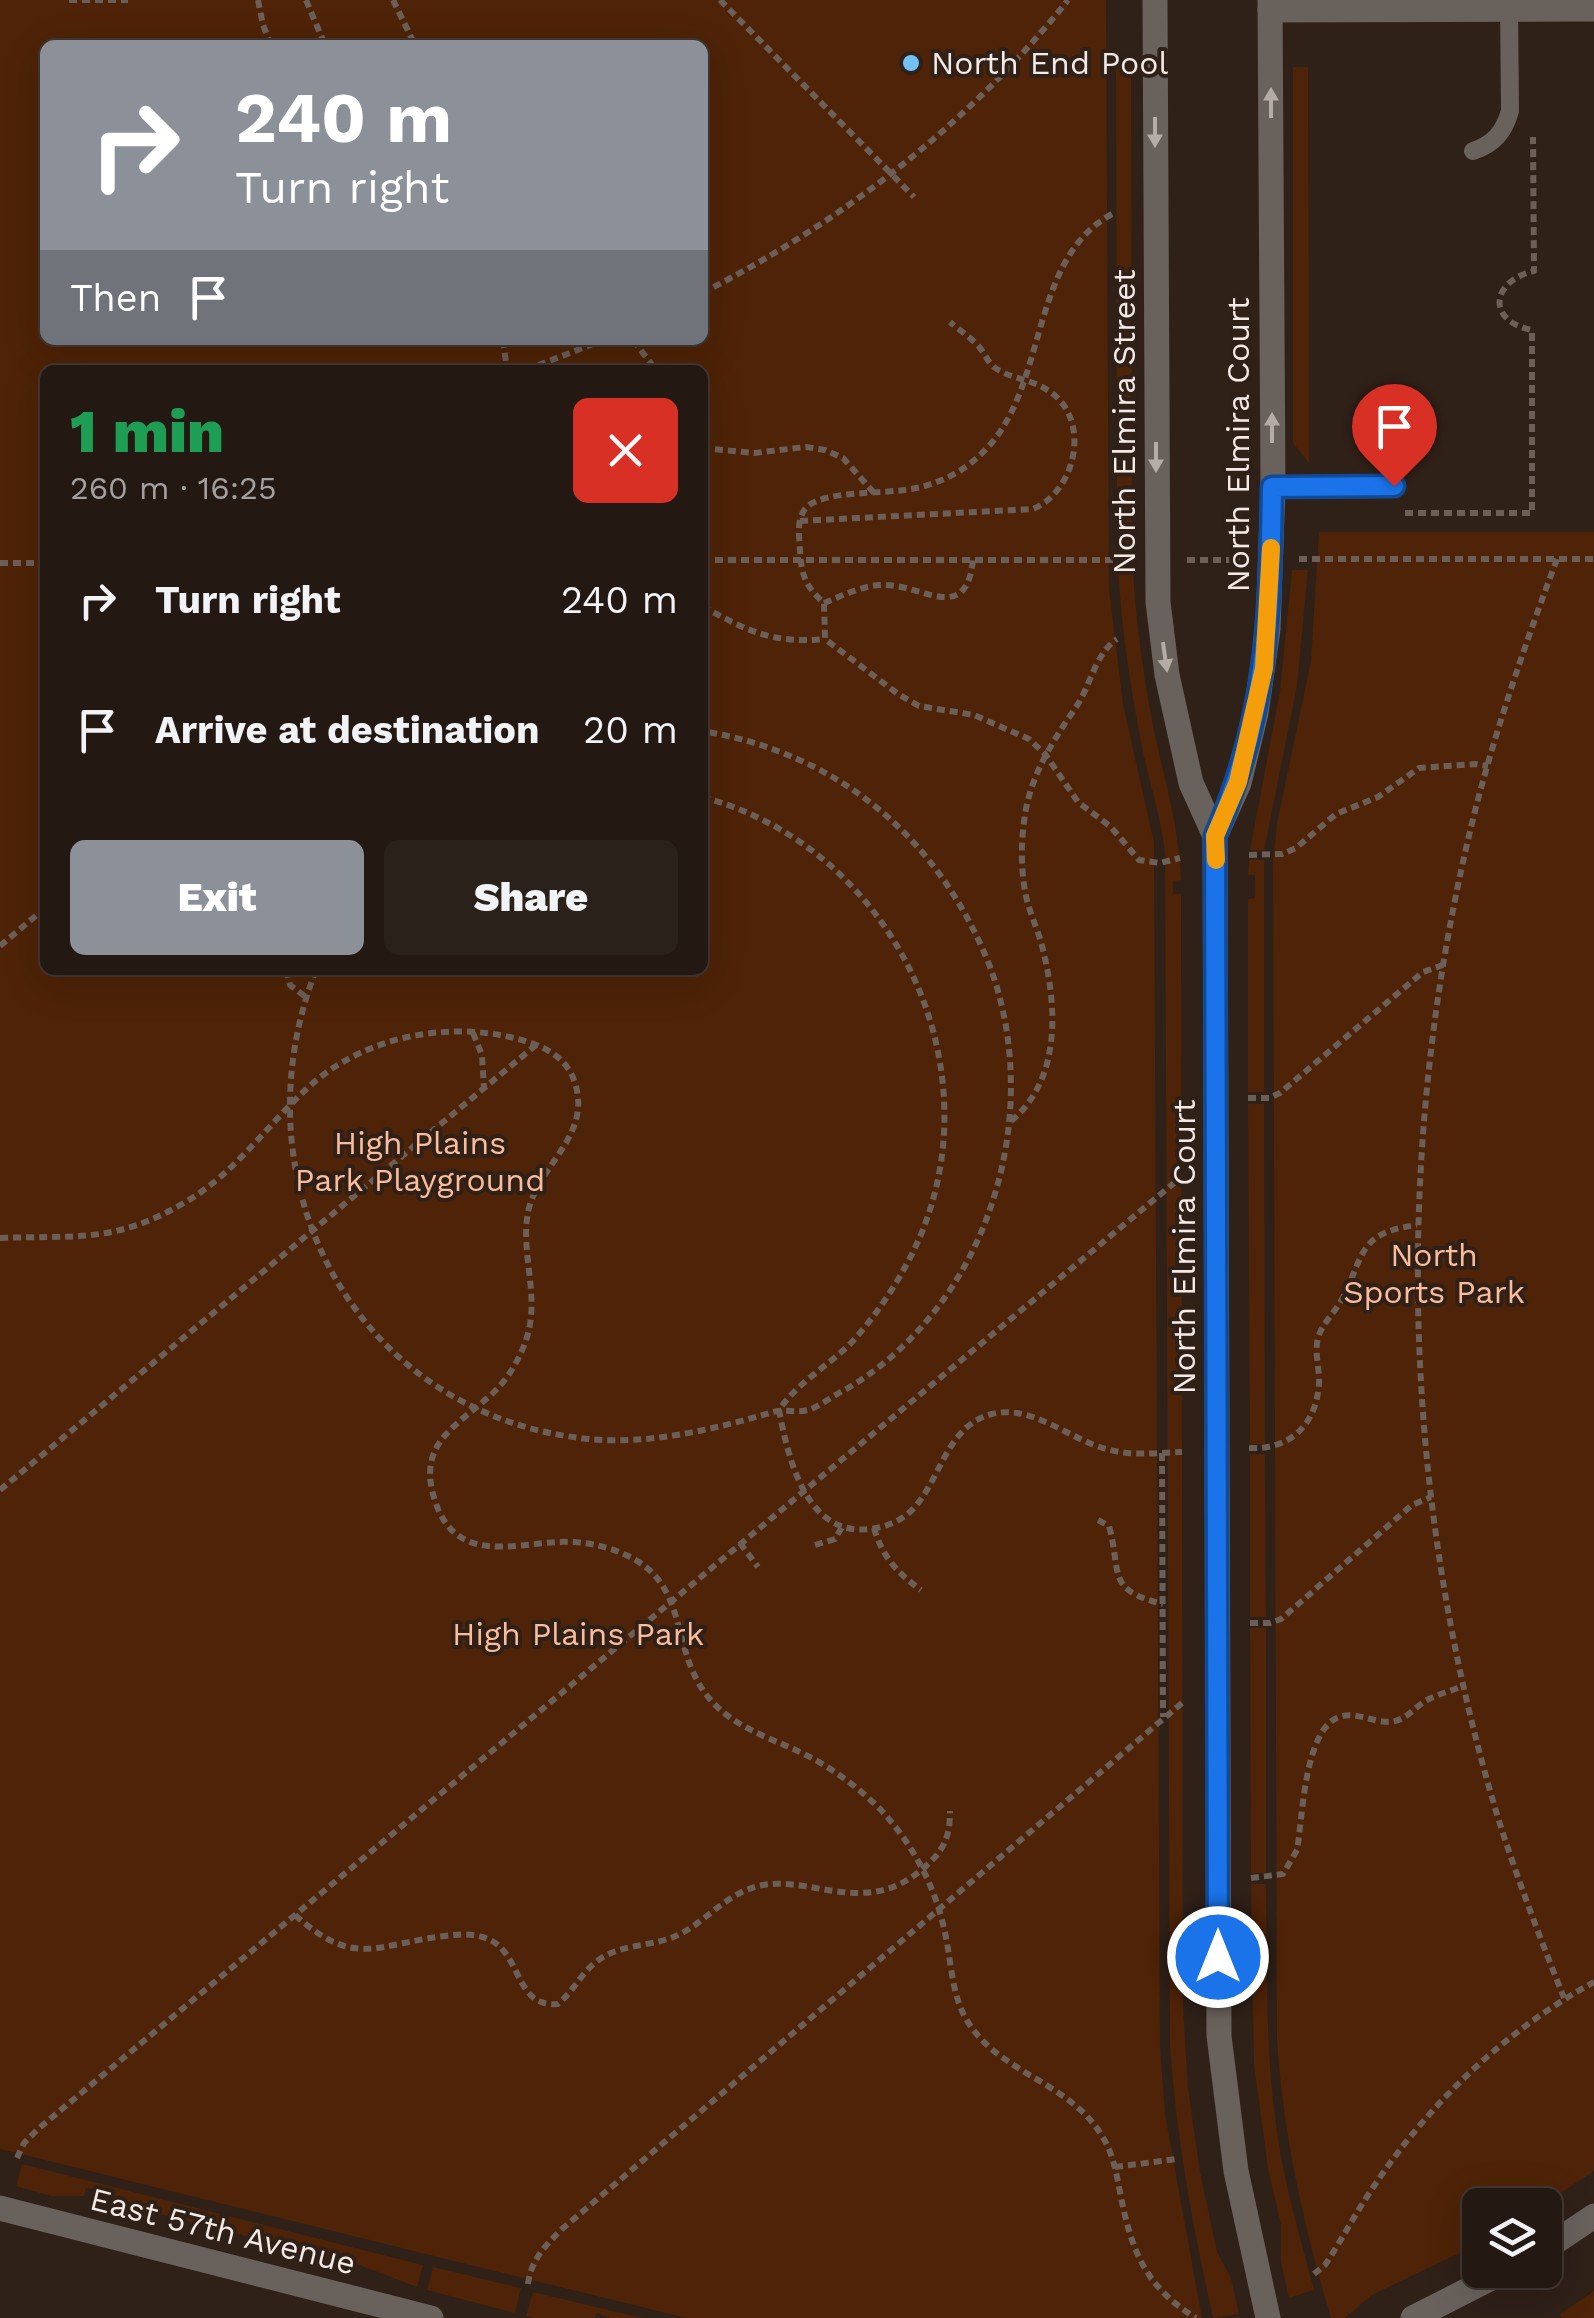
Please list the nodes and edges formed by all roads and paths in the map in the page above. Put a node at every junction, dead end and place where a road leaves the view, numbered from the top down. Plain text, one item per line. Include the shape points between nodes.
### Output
1 (69, 0) edge
2 (128, 0) edge
3 (258, 0) edge
4 (306, 0) edge
5 (394, 0) edge
6 (720, 0) edge
7 (1068, 0) edge
8 (1155, 0) edge
9 (1270, 5) edge
10 (1509, 5) edge
11 (1594, 9) edge
12 (269, 40) edge
13 (323, 40) edge
14 (413, 40) edge
15 (1538, 121) dead end
16 (1474, 151) dead end
17 (891, 174) junction
18 (914, 197) dead end
19 (1112, 214) dead end
20 (708, 291) edge
21 (950, 322) dead end
22 (590, 345) edge
23 (637, 345) edge
24 (539, 365) edge
25 (652, 365) edge
26 (1024, 380) junction
27 (708, 449) edge
28 (1394, 486) dead end
29 (1272, 487) junction
30 (875, 494) junction
31 (1393, 514) dead end
32 (800, 522) junction
33 (1557, 559) junction
34 (1594, 559) edge
35 (708, 560) edge
36 (800, 560) junction
37 (974, 560) junction
38 (1134, 560) dead end
39 (1176, 560) dead end
40 (1250, 560) dead end
41 (1293, 560) dead end
42 (40, 562) edge
43 (0, 563) edge
44 (824, 603) junction
45 (708, 609) edge
46 (825, 639) junction
47 (1117, 640) dead end
48 (708, 732) edge
49 (1045, 754) junction
50 (1488, 766) junction
51 (708, 799) edge
52 (1215, 836) junction
53 (1249, 855) dead end
54 (1180, 858) dead end
55 (40, 912) edge
56 (0, 946) edge
57 (1443, 965) junction
58 (287, 975) edge
59 (314, 975) edge
60 (306, 997) junction
61 (473, 1032) junction
62 (536, 1045) junction
63 (484, 1088) junction
64 (1247, 1098) dead end
65 (291, 1105) junction
66 (1010, 1122) junction
67 (1180, 1178) dead end
68 (1417, 1224) junction
69 (312, 1231) junction
70 (0, 1238) edge
71 (476, 1407) junction
72 (780, 1410) junction
73 (1249, 1448) dead end
74 (1182, 1452) dead end
75 (1162, 1453) junction
76 (804, 1489) junction
77 (0, 1490) edge
78 (1430, 1496) junction
79 (1098, 1520) dead end
80 (842, 1527) junction
81 (874, 1528) junction
82 (740, 1543) junction
83 (815, 1545) dead end
84 (758, 1567) dead end
85 (920, 1590) dead end
86 (672, 1600) junction
87 (1163, 1604) junction
88 (1250, 1623) dead end
89 (1464, 1686) junction
90 (1182, 1703) dead end
91 (1163, 1718) junction
92 (950, 1811) dead end
93 (923, 1870) junction
94 (1251, 1878) dead end
95 (939, 1908) junction
96 (294, 1915) junction
97 (1594, 1982) edge
98 (1564, 1998) junction
99 (17, 2158) dead end
100 (1178, 2159) dead end
101 (1115, 2167) junction
102 (0, 2208) edge
103 (1594, 2216) edge
104 (1562, 2238) edge
105 (1314, 2274) dead end
106 (528, 2284) dead end
107 (1471, 2288) edge
108 (431, 2318) edge
109 (1196, 2318) edge
110 (1268, 2318) edge
111 (1413, 2318) edge

1 - 2 path
3 - 12 path
4 - 13 path
5 - 14 path
6 - 17 path
7 - 17 path via 998,78
8 -> 52 street, North Elmira Street via 1158,602 1191,783
9 - 10 street
29 -> 9 street, North Elmira Court
10 - 11 street
10 - 16 lane via 1510,111 1496,139
15 - 31 path via 1532,138 1534,270 1507,284 1498,303 1510,323 1532,330 1532,513
17 - 18 path
17 - 20 path
19 - 26 path via 1086,234 1061,270
21 - 26 path via 996,370
22 - 24 path
23 - 25 path
26 - 30 path via 996,436 962,470 914,489
26 - 32 path via 1058,399 1073,432 1070,472 1049,502 1033,509
27 - 30 path via 825,450 843,458
28 - 29 lane
29 - 52 street, North Elmira Court via 1264,668 1238,782
30 - 32 path via 812,502
32 - 36 path
33 - 34 path
33 - 41 path
33 - 50 path
35 - 36 path
36 - 37 path
36 - 44 path via 806,583
37 - 38 path
37 - 44 path via 969,584 949,597 882,584
39 - 40 path
42 - 43 path
44 - 46 path
45 - 46 path via 772,639
46 - 49 path via 918,706 993,722
47 - 49 path via 1107,646
48 - 66 path via 767,746 817,768 882,810 937,868 991,969 1008,1039
49 - 54 path via 1078,802 1139,860
49 - 66 path via 1028,798 1022,869 1053,1020 1041,1084
50 - 53 path via 1419,768 1378,798 1336,814 1296,848
50 - 57 path
51 - 72 path via 747,811 817,852 874,909 896,938 928,1008 943,1077 938,1182 913,1253 873,1317
52 - 110 street, North Elmira Court via 1219,2022 1228,2125
55 - 56 path
57 - 64 path via 1423,972 1280,1093
57 - 68 path
58 - 60 path
59 - 60 path
60 - 65 path via 294,1044
61 - 62 path
61 - 63 path
61 - 65 path via 406,1038 360,1053
62 - 63 path
62 - 71 path via 566,1064 578,1117 528,1212 532,1315 526,1341 500,1387
63 - 69 path
65 - 69 path via 296,1181
65 - 70 path via 240,1161 185,1203 148,1221 85,1238
66 - 72 path via 988,1216 956,1283 932,1314 848,1388 808,1410
67 - 76 path
68 - 73 path via 1384,1234 1360,1254 1318,1338 1319,1386 1297,1434 1270,1449
68 - 78 path
69 - 71 path via 338,1285 381,1339 428,1379
69 - 77 path
71 - 72 path via 530,1428 592,1440 688,1432
71 - 86 path via 447,1430 431,1461 437,1507 459,1538 504,1547 606,1547 647,1566
72 - 76 path via 788,1454
74 - 75 path
75 - 81 path via 1120,1453 1030,1416 996,1413 952,1444 908,1514
75 - 87 path
76 - 80 path via 826,1519
76 - 82 path
78 - 88 path via 1282,1618
78 - 89 path
79 - 87 path via 1110,1526 1116,1569 1129,1594
80 - 81 path
80 - 83 path via 835,1539
81 - 85 path via 881,1552
82 - 84 path
82 - 86 path
86 - 93 path via 688,1661 719,1709 857,1788 896,1828
86 - 96 path
87 - 91 path
89 - 94 path via 1424,1701 1402,1720 1341,1716 1326,1725 1312,1754 1291,1864 1282,1874
89 - 98 path via 1517,1876
90 - 91 path
91 - 95 path
92 - 93 path via 950,1834
93 - 95 path
93 - 96 path via 863,1894 784,1885 746,1890 680,1934 599,1960 558,2004 531,1997 502,1948 488,1938 454,1934 350,1950
95 - 101 path via 954,1988 975,2033 993,2052 1070,2098 1102,2135
95 - 106 path via 562,2229 542,2248
96 - 99 path via 38,2129
97 - 98 path
98 - 105 path via 1482,2061 1420,2124
100 - 101 path
101 - 109 path via 1133,2248 1156,2286
102 - 108 street, East 57th Avenue
103 - 104 street
107 - 111 street

